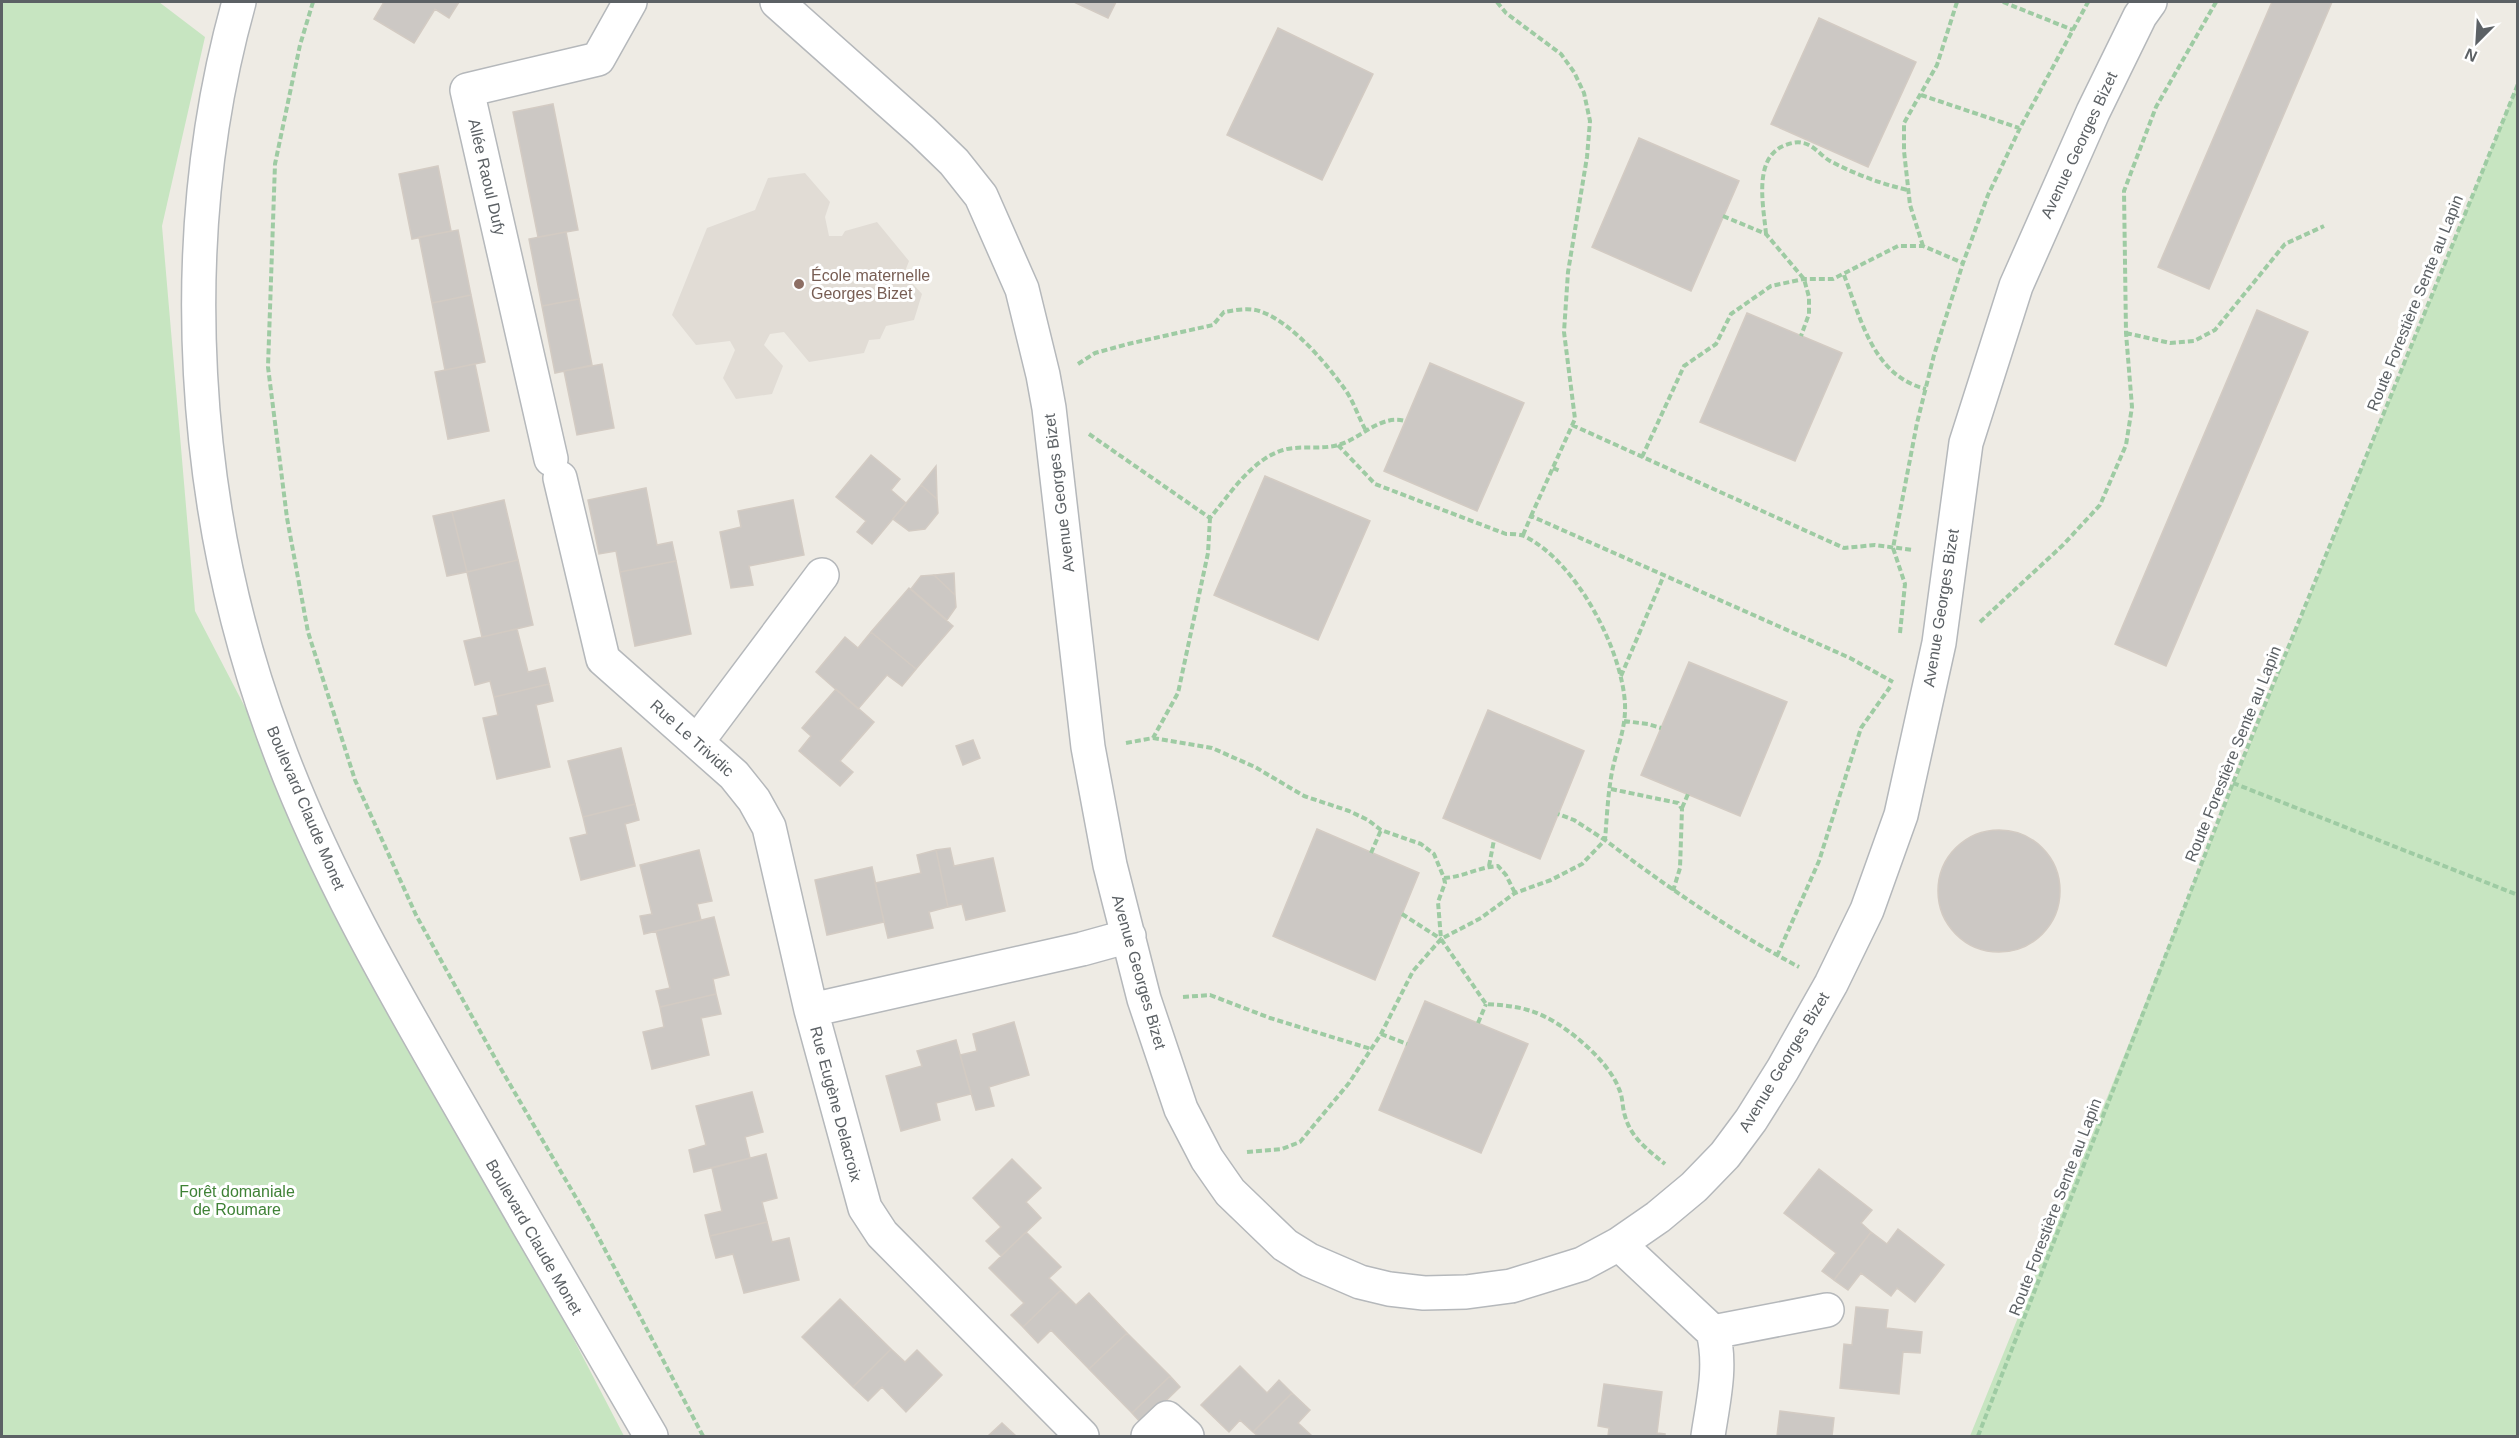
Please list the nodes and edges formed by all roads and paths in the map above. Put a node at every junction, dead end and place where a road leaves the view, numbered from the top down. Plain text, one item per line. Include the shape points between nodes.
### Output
1 (239, 2) edge
2 (313, 2) edge
3 (630, 2) edge
4 (777, 2) edge
5 (1497, 2) edge
6 (1957, 2) edge
7 (2003, 2) edge
8 (2150, 2) edge
9 (2216, 2) edge
10 (2073, 30) dead end
11 (2517, 84) edge
12 (1921, 95) junction
13 (2020, 128) dead end
14 (1908, 190) junction
15 (1724, 216) dead end
16 (2324, 226) dead end
17 (1766, 234) junction
18 (1923, 246) junction
19 (1963, 263) dead end
20 (1844, 275) junction
21 (1804, 279) junction
22 (2126, 333) junction
23 (1801, 336) dead end
24 (1043, 375) junction
25 (1926, 389) dead end
26 (1048, 408) junction
27 (1405, 421) dead end
28 (1572, 425) junction
29 (1365, 429) junction
30 (1338, 445) junction
31 (1642, 457) junction
32 (1553, 468) junction
33 (556, 469) joint
34 (1560, 471) dead end
35 (1531, 516) junction
36 (1210, 518) junction
37 (1523, 536) junction
38 (1950, 556) junction
39 (822, 575) dead end
40 (1664, 575) junction
41 (1976, 626) dead end
42 (1621, 676) junction
43 (1926, 700) junction
44 (1624, 721) junction
45 (1661, 728) dead end
46 (1154, 738) junction
47 (697, 742) junction
48 (1088, 747) junction
49 (2233, 783) junction
50 (1611, 789) junction
51 (1688, 794) dead end
52 (1682, 809) junction
53 (1558, 814) dead end
54 (1381, 830) junction
55 (1494, 840) dead end
56 (1605, 840) junction
57 (1371, 853) dead end
58 (1489, 866) junction
59 (1444, 878) junction
60 (1673, 891) junction
61 (1515, 893) junction
62 (2517, 896) edge
63 (1402, 914) dead end
64 (1129, 936) junction
65 (1441, 939) junction
66 (1831, 984) junction
67 (1144, 999) junction
68 (1486, 1004) junction
69 (811, 1010) junction
70 (1478, 1023) dead end
71 (1382, 1034) junction
72 (1407, 1044) dead end
73 (1371, 1049) junction
74 (1207, 1159) junction
75 (1694, 1187) junction
76 (1619, 1244) junction
77 (1827, 1310) dead end
78 (1713, 1332) junction
79 (651, 1437) edge
80 (704, 1437) edge
81 (1082, 1437) edge
82 (1148, 1437) edge
83 (1186, 1437) edge
84 (1708, 1437) edge
85 (1978, 1437) edge

1 - 79 street, Boulevard Claude Monet via 217,101 207,174 200,261 200,357 210,475 231,595 253,674 298,797 398,1000
2 - 80 path via 275,164 268,367 287,518 308,632 355,780 416,915 592,1225
3 - 33 street, Allée Raoul Dufy via 598,58 467,90
4 - 24 street, Avenue Georges Bizet via 924,132 981,196 1022,289
5 - 28 path via 1561,54 1584,93 1590,122 1568,272 1564,332 1567,371 1575,403
6 - 12 path via 1937,65
7 - 10 path
8 - 38 street, Avenue Georges Bizet via 2093,112 2016,286 1966,444
9 - 22 path via 2156,107 2124,191
11 - 49 path, Route Forestière Sente au Lapin
12 - 13 path
12 - 14 path via 1904,123
14 - 17 path via 1850,171 1827,160 1817,147 1789,143 1768,160 1762,178
14 - 18 path
15 - 17 path
16 - 22 path via 2285,244 2215,330 2194,341 2170,343
17 - 21 path
18 - 19 path
18 - 20 path via 1898,246
20 - 21 path
20 - 25 path via 1870,344 1885,365 1911,385
21 - 23 path via 1809,314
21 - 31 path via 1771,286 1731,314 1716,344 1684,366
22 - 41 path via 2132,407 2126,445 2100,505
24 - 26 street, Avenue Georges Bizet
24 - 29 path via 1067,371 1095,353 1213,325 1224,312 1261,311 1289,329 1316,354 1345,389
26 - 36 path
26 - 48 street, Avenue Georges Bizet
27 - 29 path via 1396,418
28 - 31 path
28 - 32 path
29 - 30 path
30 - 36 path via 1284,450 1265,458
30 - 37 path via 1375,484 1506,534
31 - 38 path via 1844,548 1875,545
32 - 34 path
32 - 35 path
33 - 47 street, Rue Le Trividic via 603,659
35 - 37 path
35 - 40 path
36 - 46 path via 1208,553 1178,693
37 - 42 path via 1571,576 1591,603
38 - 43 street, Avenue Georges Bizet via 1939,643
39 - 47 street
40 - 42 path
40 - 43 path via 1850,658
42 - 44 path
43 - 66 street, Avenue Georges Bizet via 1901,815 1867,910
44 - 45 path
44 - 50 path
46 - 48 path
46 - 54 path via 1212,748 1255,767 1304,796 1368,820
47 - 69 street, Rue Le Trividic via 734,775 769,828
48 - 64 street, Avenue Georges Bizet via 1110,866
49 - 62 path
49 - 85 path, Route Forestière Sente au Lapin
50 - 52 path via 1678,803
50 - 56 path
51 - 52 path
52 - 60 path via 1680,868
53 - 56 path
54 - 57 path
54 - 59 path via 1420,844 1434,855
55 - 58 path
56 - 60 path
56 - 61 path via 1582,864
58 - 59 path via 1460,877
58 - 61 path via 1498,866
59 - 65 path via 1438,902
60 - 66 path via 1763,948
61 - 65 path via 1481,918
63 - 65 path
64 - 67 street, Avenue Georges Bizet
64 - 69 street, Rue Eugène Delacroix
65 - 68 path
65 - 71 path via 1413,971
66 - 75 street, Avenue Georges Bizet via 1751,1120
67 - 73 path via 1210,995
67 - 74 street, Avenue Georges Bizet via 1181,1109
68 - 70 path
68 - 75 path via 1533,1011 1585,1045 1619,1089 1633,1136
69 - 81 street, Rue Eugène Delacroix via 855,1176 866,1208 882,1234
71 - 72 path
71 - 73 path
73 - 74 path via 1349,1083 1300,1142 1282,1149
74 - 76 street, Avenue Georges Bizet via 1230,1192 1285,1245 1333,1272 1389,1288 1424,1293 1511,1286 1582,1264
75 - 76 street, Avenue Georges Bizet
76 - 78 street
77 - 78 street
78 - 84 street via 1718,1366
82 - 83 street via 1167,1418

